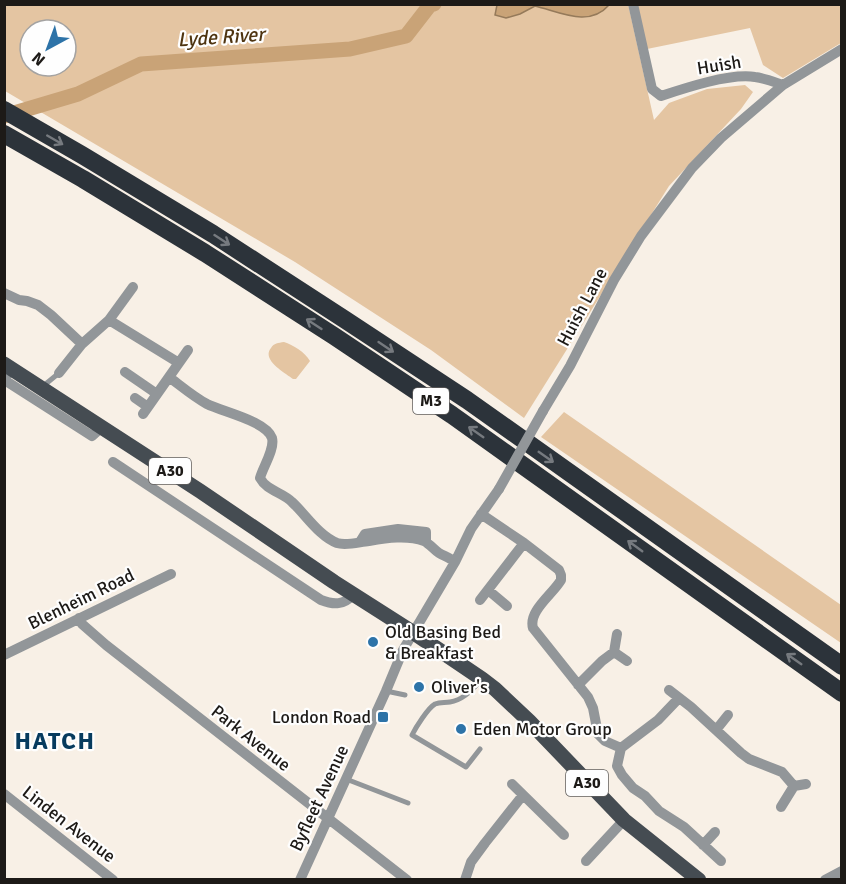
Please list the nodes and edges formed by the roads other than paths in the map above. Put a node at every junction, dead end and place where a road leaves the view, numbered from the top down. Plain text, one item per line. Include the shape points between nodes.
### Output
1 (633, 4) edge
2 (842, 49) edge
3 (783, 85) junction
4 (4, 110) edge
5 (4, 134) edge
6 (133, 287) dead end
7 (4, 292) edge
8 (109, 320) junction
9 (82, 344) junction
10 (188, 350) dead end
11 (179, 363) junction
12 (6, 365) edge
13 (125, 372) dead end
14 (59, 374) joint
15 (169, 377) junction
16 (41, 387) junction
17 (157, 394) junction
18 (135, 398) dead end
19 (102, 427) junction
20 (112, 462) dead end
21 (481, 514) junction
22 (524, 543) junction
23 (454, 562) junction
24 (171, 574) dead end
25 (488, 590) junction
26 (353, 595) junction
27 (480, 600) dead end
28 (507, 606) dead end
29 (79, 618) junction
30 (413, 632) junction
31 (617, 634) dead end
32 (614, 652) junction
33 (4, 655) edge
34 (627, 662) dead end
35 (842, 666) edge
36 (482, 679) junction
37 (578, 685) junction
38 (669, 690) dead end
39 (386, 691) junction
40 (842, 693) edge
41 (405, 695) dead end
42 (679, 699) junction
43 (728, 714) dead end
44 (716, 730) junction
45 (621, 748) junction
46 (480, 749) dead end
47 (346, 779) junction
48 (806, 783) dead end
49 (512, 784) dead end
50 (794, 786) junction
51 (4, 794) edge
52 (523, 795) junction
53 (408, 803) dead end
54 (781, 807) dead end
55 (328, 818) junction
56 (624, 820) junction
57 (552, 824) junction
58 (714, 832) dead end
59 (544, 833) dead end
60 (564, 835) dead end
61 (703, 845) junction
62 (721, 861) dead end
63 (586, 862) dead end
64 (842, 871) edge
65 (113, 879) edge
66 (300, 879) edge
67 (407, 879) edge
68 (465, 879) edge
69 (699, 879) edge
70 (825, 879) edge

1 - 3 street, Huish via 658,101 696,85 738,77
2 - 3 street, Huish Lane
3 - 21 street, Huish Lane, bridge via 692,168 641,236 570,366
4 -> 35 highway, M3 via 213,234 467,400
40 -> 5 highway, M3 via 452,415 205,253
6 - 8 street
7 - 9 street via 38,305
8 - 9 street
8 - 11 street
9 - 14 street
10 - 11 street
11 - 15 street
12 - 16 main road, A30
12 - 19 street via 6,381 92,436
13 - 17 street
14 - 16 lane
15 - 17 street
15 - 23 street via 207,404 243,417 272,436 273,446 260,478 263,484 291,501 324,535 338,543 412,538 426,542
16 - 19 main road, A30
17 - 18 street via 146,410
19 - 26 main road, A30
20 - 26 street via 321,600 343,603
21 - 22 street
21 - 23 street, Huish Lane
22 - 25 street
22 - 37 street via 561,575 531,622
23 - 30 street, Huish Lane
24 - 29 street, Blenheim Road
25 - 27 street
25 - 28 street
26 - 30 main road, A30
29 - 33 street, Blenheim Road
29 - 55 street, Park Avenue via 106,645
30 - 36 main road, A30
30 - 39 street, Byfleet Avenue
31 - 32 street
32 - 34 street
32 - 37 street
36 - 46 lane via 466,695 434,705 412,735 466,767
36 - 56 main road, A30 via 529,721
37 - 45 street via 593,708 598,734
38 - 42 street
39 - 41 lane
39 - 47 street, Byfleet Avenue
42 - 44 street
42 - 45 street
43 - 44 street
44 - 50 street via 749,759 782,772
45 - 61 street via 617,766 622,775 659,811
47 - 53 lane
47 - 55 street, Byfleet Avenue
48 - 50 street
49 - 52 street
50 - 54 street
51 - 65 street, Linden Avenue
52 - 57 street
52 - 68 street via 471,862
55 - 66 street, Byfleet Avenue
55 - 67 street, Park Avenue
56 - 63 street
56 - 69 main road, A30
57 - 59 street
57 - 60 street
58 - 61 street
61 - 62 street
64 - 70 street

